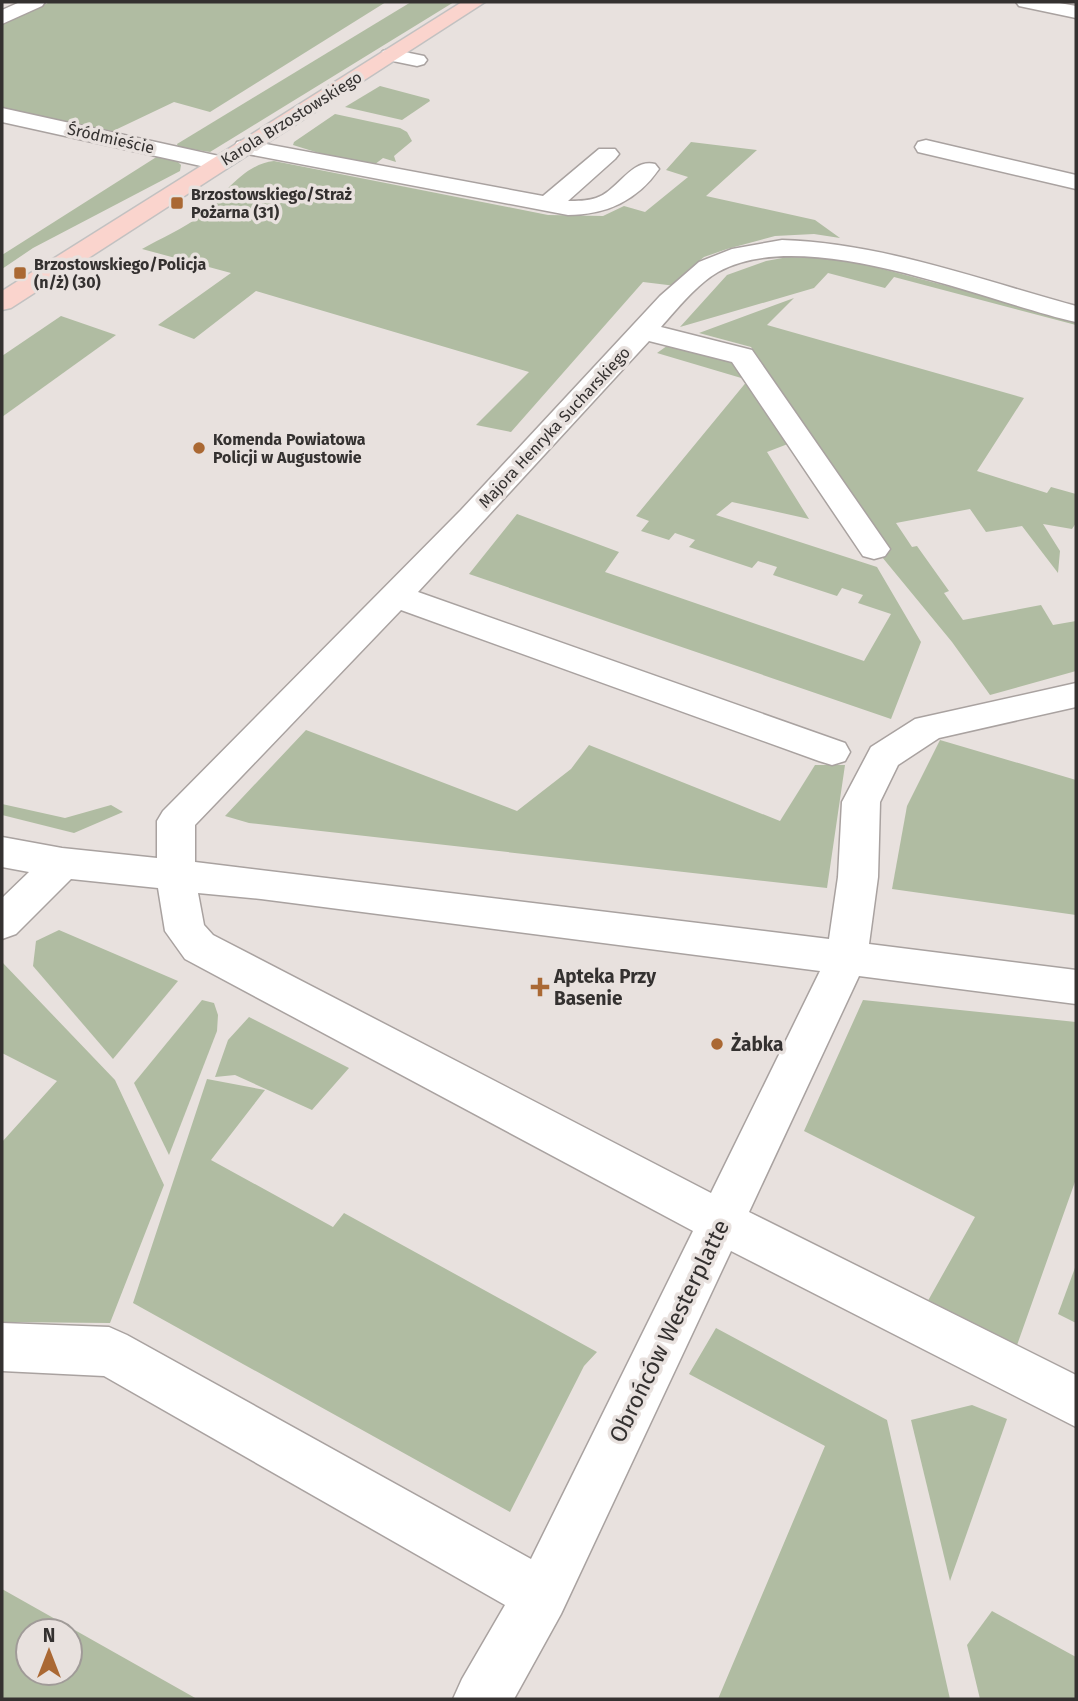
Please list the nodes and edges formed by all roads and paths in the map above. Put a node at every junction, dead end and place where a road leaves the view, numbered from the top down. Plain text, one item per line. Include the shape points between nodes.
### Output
1 (35, 2) edge
2 (475, 2) edge
3 (1026, 2) edge
4 (1076, 12) edge
5 (2, 18) edge
6 (390, 55) junction
7 (417, 60) dead end
8 (8, 121) edge
9 (245, 147) junction
10 (926, 147) dead end
11 (607, 154) dead end
12 (219, 163) junction
13 (648, 169) dead end
14 (1076, 182) edge
15 (548, 204) junction
16 (2, 302) edge
17 (1076, 314) edge
18 (643, 331) junction
19 (874, 549) dead end
20 (395, 596) junction
21 (1076, 695) edge
22 (832, 752) dead end
23 (2, 852) edge
24 (62, 863) junction
25 (176, 877) junction
26 (2, 923) edge
27 (847, 959) junction
28 (1076, 987) edge
29 (722, 1222) junction
30 (2, 1348) edge
31 (1076, 1402) edge
32 (542, 1595) junction
33 (482, 1699) edge

1 - 5 street
2 - 6 main road, Karola Brzostowskiego
3 - 4 street
6 - 7 street
6 - 9 main road, Karola Brzostowskiego
8 - 12 street, Śródmieście
9 - 12 main road, Karola Brzostowskiego
9 - 15 street
10 - 14 street
11 - 15 street
12 - 16 main road, Karola Brzostowskiego
13 - 15 street via 605,205
17 - 18 street, Majora Henryka Sucharskiego via 872,258 782,247 741,254 708,267
18 - 19 street via 742,356
18 - 20 street, Majora Henryka Sucharskiego
20 - 22 street
20 - 25 street, Majora Henryka Sucharskiego via 176,821
21 - 27 street via 928,728 884,756 861,802 858,877
23 - 24 street
24 - 25 street
24 - 26 street
25 - 27 street
25 - 29 street, Majora Henryka Sucharskiego via 185,931 199,947
27 - 28 street
27 - 29 street, Obrońców Westerplatte
29 - 31 street, Majora Henryka Sucharskiego
29 - 32 street, Obrońców Westerplatte
30 - 32 street via 109,1352
32 - 33 street, Obrońców Westerplatte

